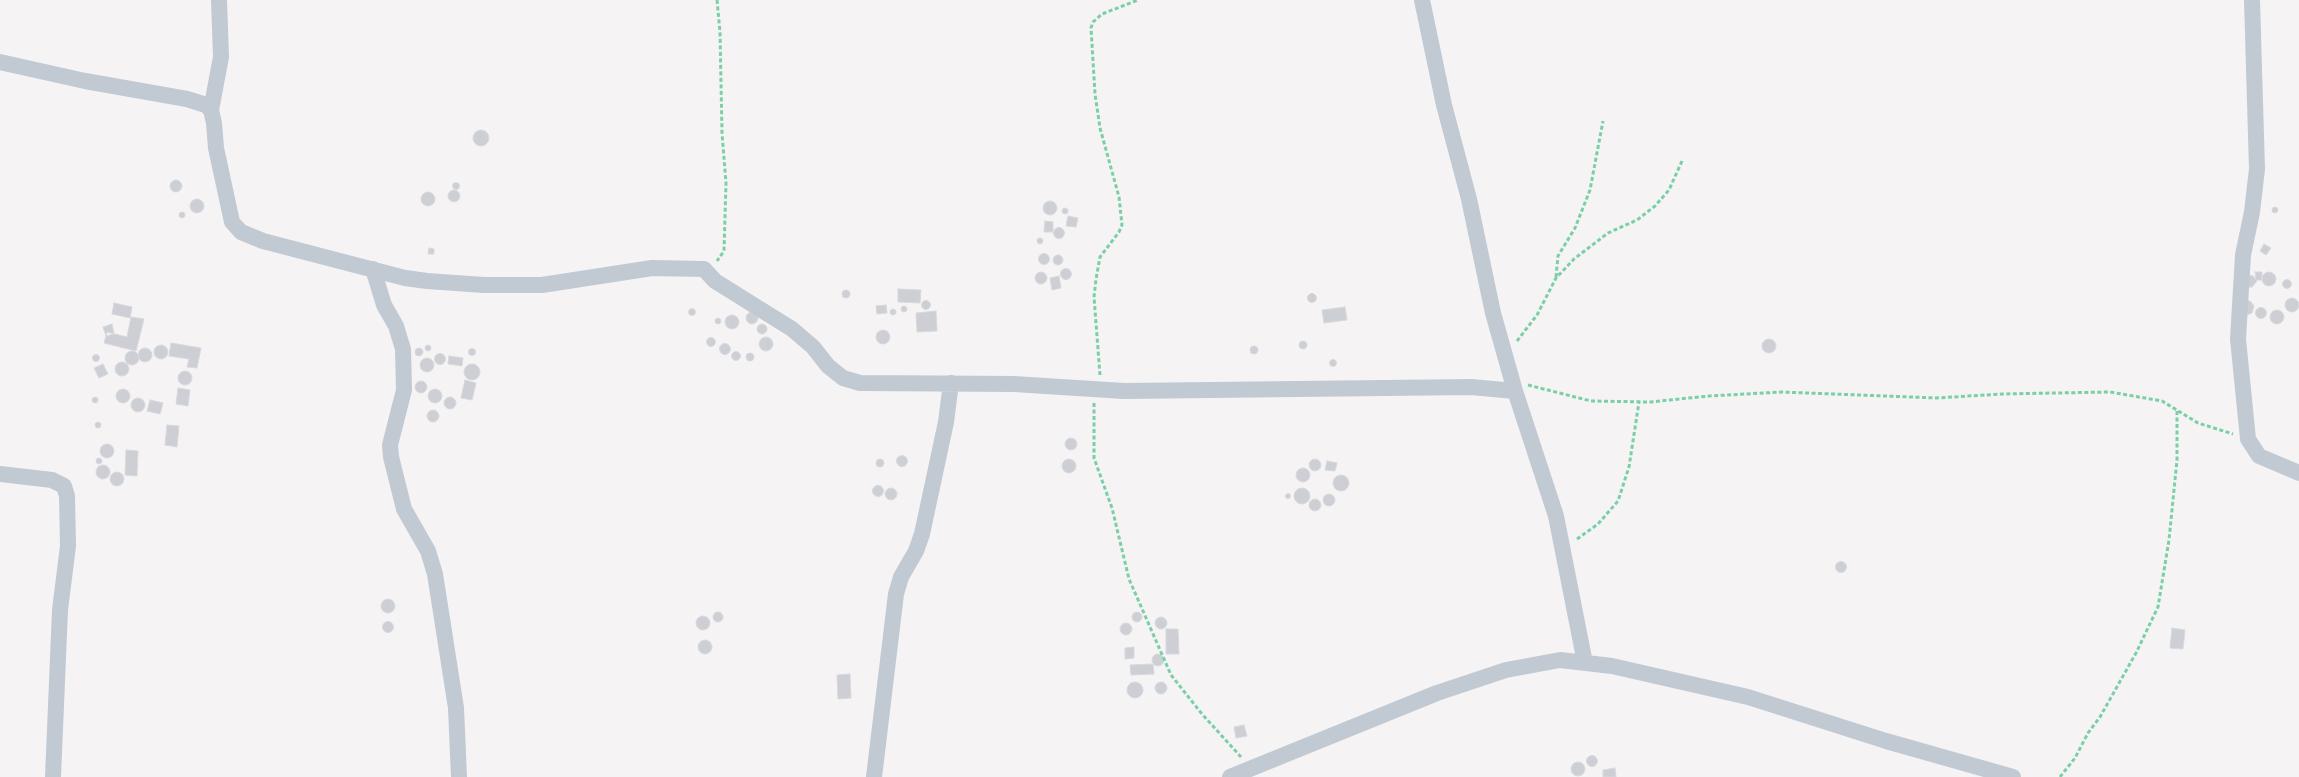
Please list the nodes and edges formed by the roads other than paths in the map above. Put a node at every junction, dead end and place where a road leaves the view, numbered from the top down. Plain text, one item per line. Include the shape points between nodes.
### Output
1 (219, 0) edge
2 (1422, 0) edge
3 (2252, 0) edge
4 (0, 62) edge
5 (211, 110) junction
6 (373, 269) junction
7 (951, 383) junction
8 (1514, 386) junction
9 (2299, 473) edge
10 (0, 474) edge
11 (1584, 663) junction
12 (53, 777) edge
13 (459, 777) edge
14 (874, 777) edge
15 (1230, 777) edge
16 (2013, 777) edge

1 - 5 street via 221,57
2 - 8 street via 1493,313
3 - 9 street via 2257,169 2243,255 2238,339 2248,440 2259,456
4 - 5 street via 187,99
5 - 6 street via 232,222 241,232
6 - 7 street via 405,278 484,285 542,285 637,270 704,269 715,281 792,329 843,378 860,383
6 - 13 street via 403,349 404,390 390,444 390,457 404,509 428,551 435,574 456,708
7 - 8 street via 1124,391
7 - 14 street via 922,534 896,594
8 - 11 street via 1556,516
10 - 12 street via 52,480 64,486 67,496 68,546 60,610
11 - 15 street via 1560,660 1497,673 1437,693
11 - 16 street via 1612,666 1748,697

